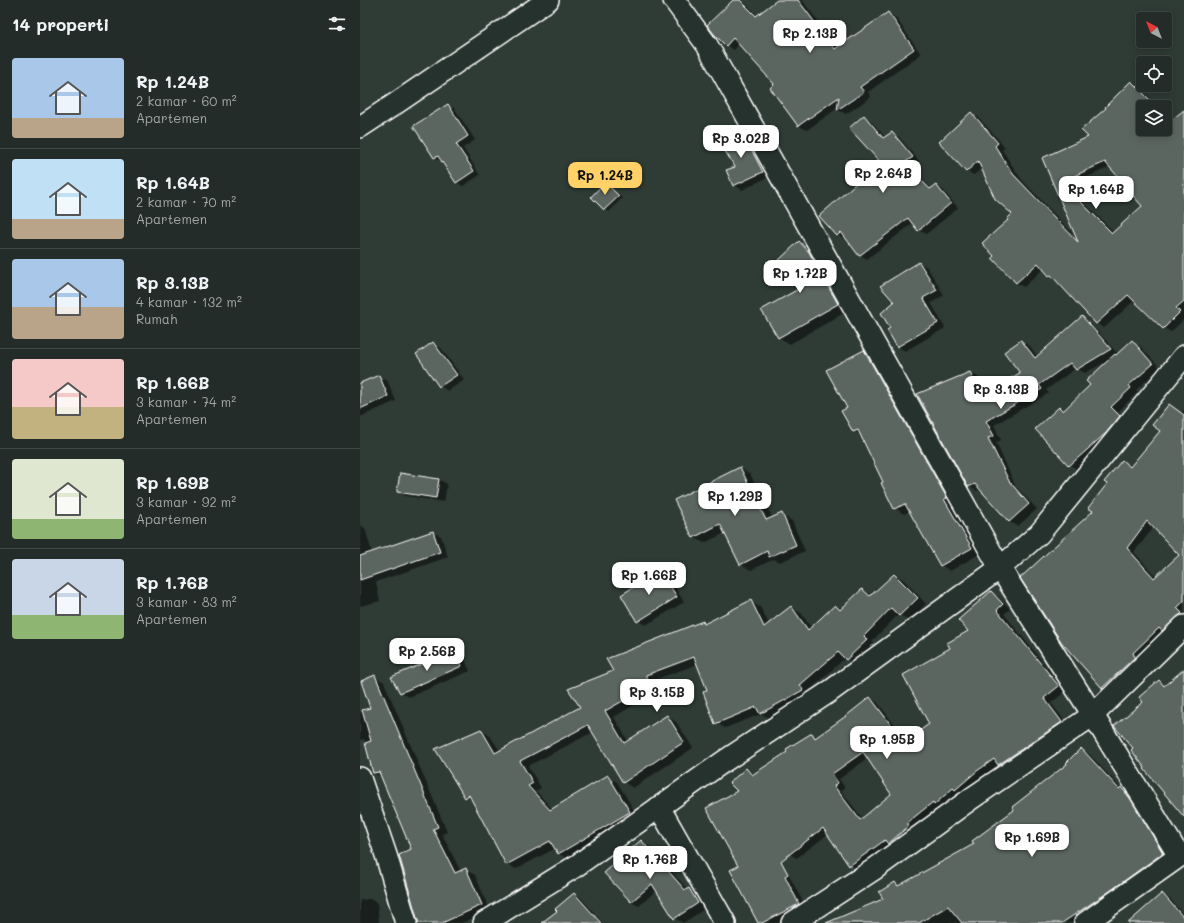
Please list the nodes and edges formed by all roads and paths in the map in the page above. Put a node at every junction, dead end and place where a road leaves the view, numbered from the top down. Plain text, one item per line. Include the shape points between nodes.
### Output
1 (548, 0) edge
2 (674, 0) edge
3 (360, 127) edge
4 (1184, 356) edge
5 (1000, 568) junction
6 (1184, 626) edge
7 (1094, 715) junction
8 (360, 778) edge
9 (659, 807) junction
10 (1182, 855) edge
11 (406, 923) edge
12 (484, 923) edge
13 (725, 923) edge
14 (792, 923) edge
15 (1085, 923) edge

1 - 3 street
2 - 5 street via 710,52
4 - 5 street via 1039,534
5 - 7 street
5 - 9 street via 829,692
6 - 7 street
7 - 10 street
7 - 14 street via 873,870
8 - 11 street
9 - 12 street via 576,866
9 - 13 street
10 - 15 street

